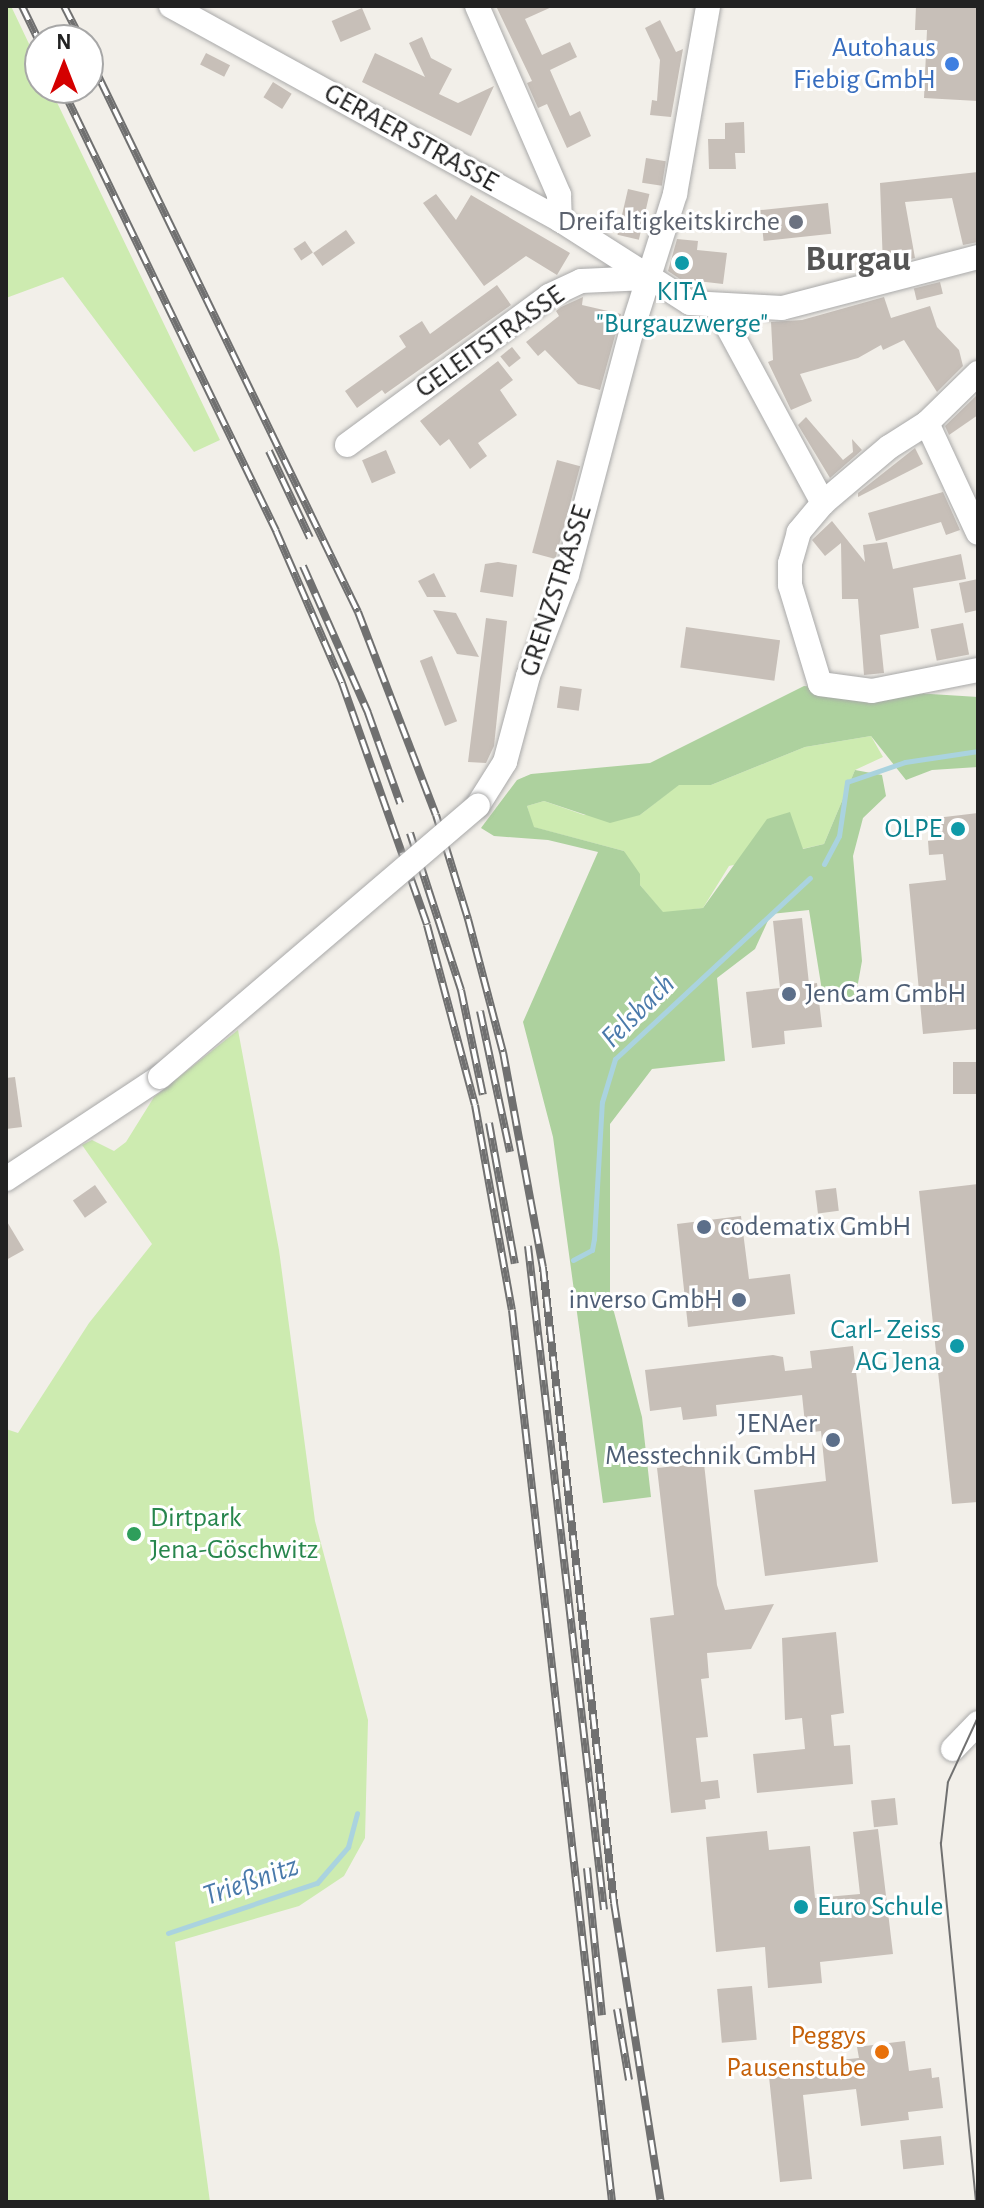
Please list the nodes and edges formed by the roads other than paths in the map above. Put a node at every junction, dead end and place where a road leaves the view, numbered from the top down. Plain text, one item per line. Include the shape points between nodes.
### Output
1 (171, 6) edge
2 (477, 6) edge
3 (708, 6) edge
4 (560, 220) junction
5 (978, 257) edge
6 (647, 278) junction
7 (717, 307) junction
8 (978, 373) edge
9 (927, 423) junction
10 (347, 445) dead end
11 (823, 503) junction
12 (978, 533) edge
13 (978, 670) edge
14 (6, 1179) edge
15 (978, 1723) edge
16 (953, 1749) dead end

1 - 4 street, GERAER STRASSE
2 - 4 street via 559,195
3 - 6 street, GRENZSTRASSE via 675,194
4 - 6 street, GERAER STRASSE
5 - 7 street, GERAER STRASSE via 805,303 767,309
6 - 7 street, GERAER STRASSE via 677,298
6 - 10 street, GELEITSTRASSE via 581,281 549,296
6 - 14 street, GRENZSTRASSE, bridge via 567,575 528,676 505,762 478,805 160,1077
7 - 11 street
8 - 9 street
9 - 11 street via 889,447
9 - 12 street
11 - 13 street via 799,532 790,563 790,585 820,684 872,691
15 - 16 street

